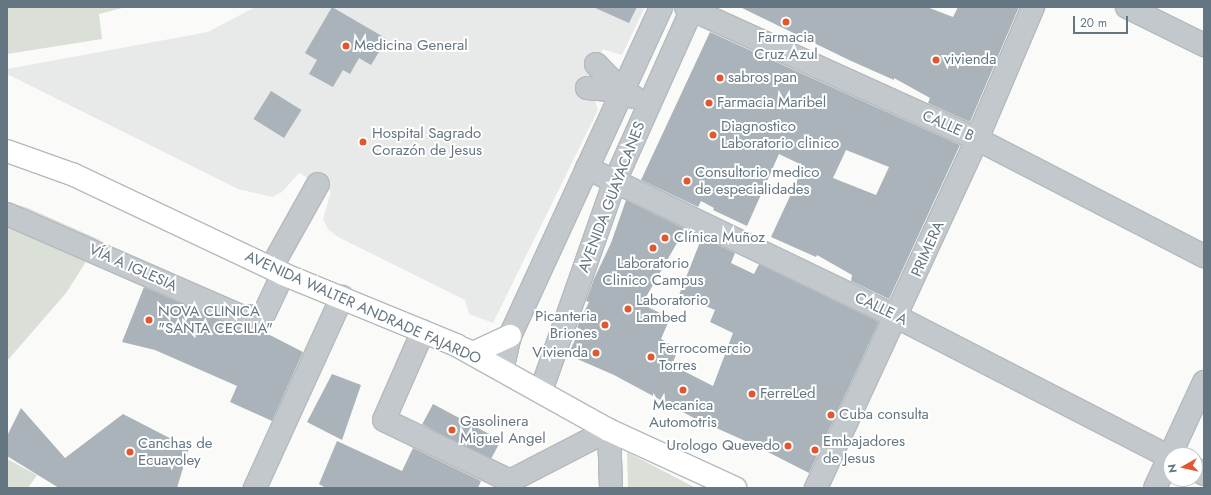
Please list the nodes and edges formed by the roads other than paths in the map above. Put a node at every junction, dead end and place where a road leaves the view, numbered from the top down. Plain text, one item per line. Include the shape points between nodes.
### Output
1 (661, 7) edge
2 (1033, 7) edge
3 (1127, 7) edge
4 (690, 8) edge
5 (1204, 45) edge
6 (596, 64) dead end
7 (587, 88) dead end
8 (622, 91) junction
9 (649, 104) junction
10 (977, 139) junction
11 (7, 151) edge
12 (587, 168) junction
13 (615, 181) junction
14 (318, 184) dead end
15 (7, 214) edge
16 (1204, 256) edge
17 (277, 271) junction
18 (342, 297) junction
19 (897, 317) junction
20 (423, 331) junction
21 (510, 336) junction
22 (456, 345) junction
23 (502, 370) junction
24 (1204, 382) edge
25 (541, 392) junction
26 (608, 430) junction
27 (1175, 447) edge
28 (1163, 453) edge
29 (1163, 471) edge
30 (255, 488) edge
31 (611, 488) edge
32 (735, 488) edge
33 (816, 488) edge
34 (1155, 488) edge

1 - 8 street, AVENIDA GUAYACANES
2 - 10 street, PRIMERA
3 - 5 street
4 - 9 street, AVENIDA GUAYACANES
4 - 10 street, CALLE B
6 - 8 street
7 - 8 street
8 - 9 street
8 - 12 street, AVENIDA GUAYACANES
9 - 13 street, AVENIDA GUAYACANES
10 - 16 street, CALLE B
10 - 19 street, PRIMERA
11 - 17 main road, AVENIDA WALTER ANDRADE FAJARDO via 74,175
12 - 13 street, CALLE A
12 - 21 street, AVENIDA GUAYACANES
13 - 19 street, CALLE A
13 - 25 street, AVENIDA GUAYACANES
14 - 17 street
15 - 17 street, VÍA A IGLESIA via 243,317 259,316 265,312
17 - 18 main road, AVENIDA WALTER ANDRADE FAJARDO
18 - 20 main road, AVENIDA WALTER ANDRADE FAJARDO
18 - 30 street
19 - 28 street, CALLE A
19 - 33 street, PRIMERA
20 - 22 main road, AVENIDA WALTER ANDRADE FAJARDO
20 - 26 street via 384,420 510,481
21 - 22 main road via 474,353
21 - 23 street, AVENIDA GUAYACANES
22 - 23 main road, AVENIDA WALTER ANDRADE FAJARDO
23 - 25 main road, AVENIDA WALTER ANDRADE FAJARDO
24 - 27 street
25 - 26 main road, AVENIDA WALTER ANDRADE FAJARDO
26 - 31 street
26 - 32 main road, AVENIDA WALTER ANDRADE FAJARDO
29 - 34 street

